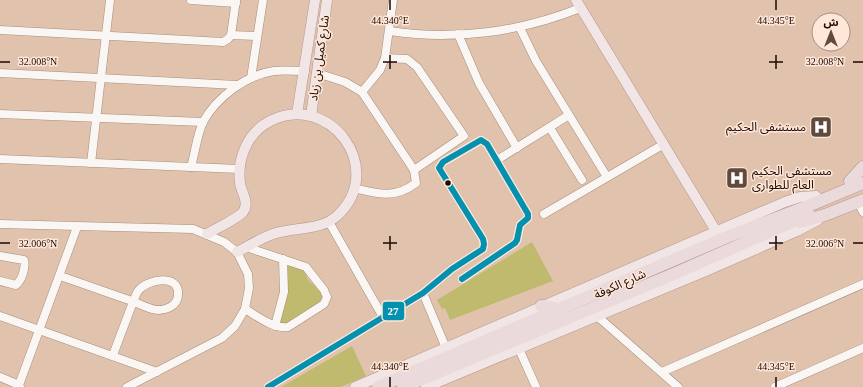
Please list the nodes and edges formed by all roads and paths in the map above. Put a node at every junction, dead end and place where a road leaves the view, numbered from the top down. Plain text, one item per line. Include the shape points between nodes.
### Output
1 (110, 0) edge
2 (191, 0) edge
3 (263, 0) edge
4 (315, 0) edge
5 (327, 0) edge
6 (393, 0) edge
7 (236, 1) edge
8 (580, 3) edge
9 (313, 12) junction
10 (325, 15) junction
11 (520, 28) junction
12 (0, 30) edge
13 (390, 31) junction
14 (458, 34) junction
15 (106, 35) junction
16 (231, 35) junction
17 (257, 36) junction
18 (385, 58) junction
19 (305, 70) junction
20 (317, 72) junction
21 (0, 73) edge
22 (101, 77) junction
23 (251, 78) junction
24 (237, 85) junction
25 (362, 92) junction
26 (0, 114) edge
27 (297, 114) junction
28 (570, 115) junction
29 (310, 116) junction
30 (96, 117) junction
31 (203, 122) junction
32 (550, 128) junction
33 (664, 144) junction
34 (517, 148) junction
35 (0, 159) edge
36 (497, 160) junction
37 (91, 163) junction
38 (191, 167) junction
39 (863, 167) edge
40 (239, 169) junction
41 (414, 170) junction
42 (863, 175) edge
43 (607, 177) junction
44 (582, 180) dead end
45 (850, 181) junction
46 (863, 183) edge
47 (354, 188) junction
48 (863, 190) edge
49 (816, 196) junction
50 (861, 205) edge
51 (544, 214) dead end
52 (825, 215) junction
53 (782, 221) junction
54 (329, 222) junction
55 (0, 224) edge
56 (77, 227) junction
57 (719, 230) junction
58 (207, 234) junction
59 (242, 249) junction
60 (0, 256) edge
61 (283, 259) junction
62 (676, 273) junction
63 (60, 276) junction
64 (462, 279) dead end
65 (0, 281) edge
66 (863, 284) edge
67 (665, 288) junction
68 (423, 294) junction
69 (133, 302) junction
70 (541, 306) junction
71 (244, 309) junction
72 (561, 309) junction
73 (0, 316) edge
74 (597, 316) junction
75 (383, 317) junction
76 (550, 325) junction
77 (275, 326) junction
78 (40, 329) junction
79 (538, 341) junction
80 (446, 348) junction
81 (863, 348) edge
82 (519, 349) junction
83 (113, 355) junction
84 (157, 372) junction
85 (662, 372) junction
86 (0, 377) edge
87 (20, 386) edge
88 (127, 387) edge
89 (268, 387) edge
90 (355, 387) edge
91 (378, 387) edge
92 (403, 387) edge
93 (426, 387) edge
94 (536, 387) edge
95 (678, 387) edge
96 (775, 387) edge

1 - 15 street
2 - 7 street
3 - 17 street
4 - 9 main road, شارع كميل بن زياد
5 - 10 main road, شارع كميل بن زياد
6 - 13 street
7 - 16 street
8 - 11 street via 550,20
8 - 33 main road
8 - 57 main road
9 - 10 main road via 321,9
9 - 19 main road, شارع كميل بن زياد
10 - 20 main road, شارع كميل بن زياد
11 - 14 street
11 - 28 street via 536,60
12 - 15 street
13 - 14 street via 408,34
13 - 18 street
14 - 34 street via 479,83
15 - 16 street via 223,42
15 - 22 street
16 - 17 street
17 - 23 street
18 - 25 street via 380,70
18 - 41 street via 407,60 416,67 464,136
19 - 23 street via 274,71
19 - 27 main road, شارع كميل بن زياد
20 - 25 street via 345,82
20 - 29 main road, شارع كميل بن زياد
21 - 22 street
22 - 24 street
22 - 30 street
23 - 24 street
24 - 31 street
25 - 41 street
26 - 30 street
27 - 29 main road
27 - 40 main road via 276,119 257,130 248,142
28 - 32 street
28 - 43 street
29 - 47 main road via 325,121 348,143 354,157
30 - 31 street
30 - 37 street
31 - 38 street
32 - 34 street
32 - 44 street
33 - 43 street
33 - 57 main road
34 - 36 street
35 - 37 street
36 - 64 street via 528,218 520,225 515,243
36 - 68 street via 486,142 481,140 441,164 441,173 484,244 481,250 452,268
37 - 38 street
38 - 40 street
39 - 45 highway
40 - 58 main road via 245,199 242,213
41 - 47 street via 416,183 406,191 379,195
42 - 45 highway
43 - 51 street
45 - 49 highway
46 - 53 highway, شارع الكوفة
47 - 54 main road via 348,202
48 - 53 highway, شارع الكوفة
49 - 53 highway
49 - 57 main road via 792,199
50 - 52 highway
52 - 53 highway
52 - 67 main road via 789,235
53 - 62 highway, شارع الكوفة
53 - 72 highway, شارع الكوفة via 727,237
54 - 59 main road via 310,228 271,234
54 - 75 street
55 - 56 street
56 - 58 street via 193,229
56 - 63 street
57 - 70 main road
58 - 59 street
59 - 61 street
59 - 71 street via 249,288
60 - 65 street via 19,258 24,260 25,264 16,285
61 - 77 street via 284,292
61 - 77 street via 306,267 327,297 324,304 288,327
62 - 67 highway
62 - 76 highway, شارع الكوفة
63 - 69 street
63 - 78 street
66 - 85 street
67 - 74 main road
68 - 75 street
68 - 80 street
69 - 69 street via 163,310 175,304 178,300 178,291 168,281 155,281 141,288
69 - 83 street
70 - 72 highway
70 - 80 main road
71 - 77 street
71 - 84 street via 235,326 222,338
72 - 91 highway, شارع الكوفة
73 - 78 street
74 - 79 main road
74 - 85 street
75 - 89 street
76 - 79 highway
76 - 92 highway, شارع الكوفة
78 - 83 street
78 - 87 street
79 - 82 main road
80 - 90 main road
81 - 96 street
82 - 93 main road
82 - 94 street
83 - 84 street
84 - 88 street
85 - 95 street
86 - 87 street

